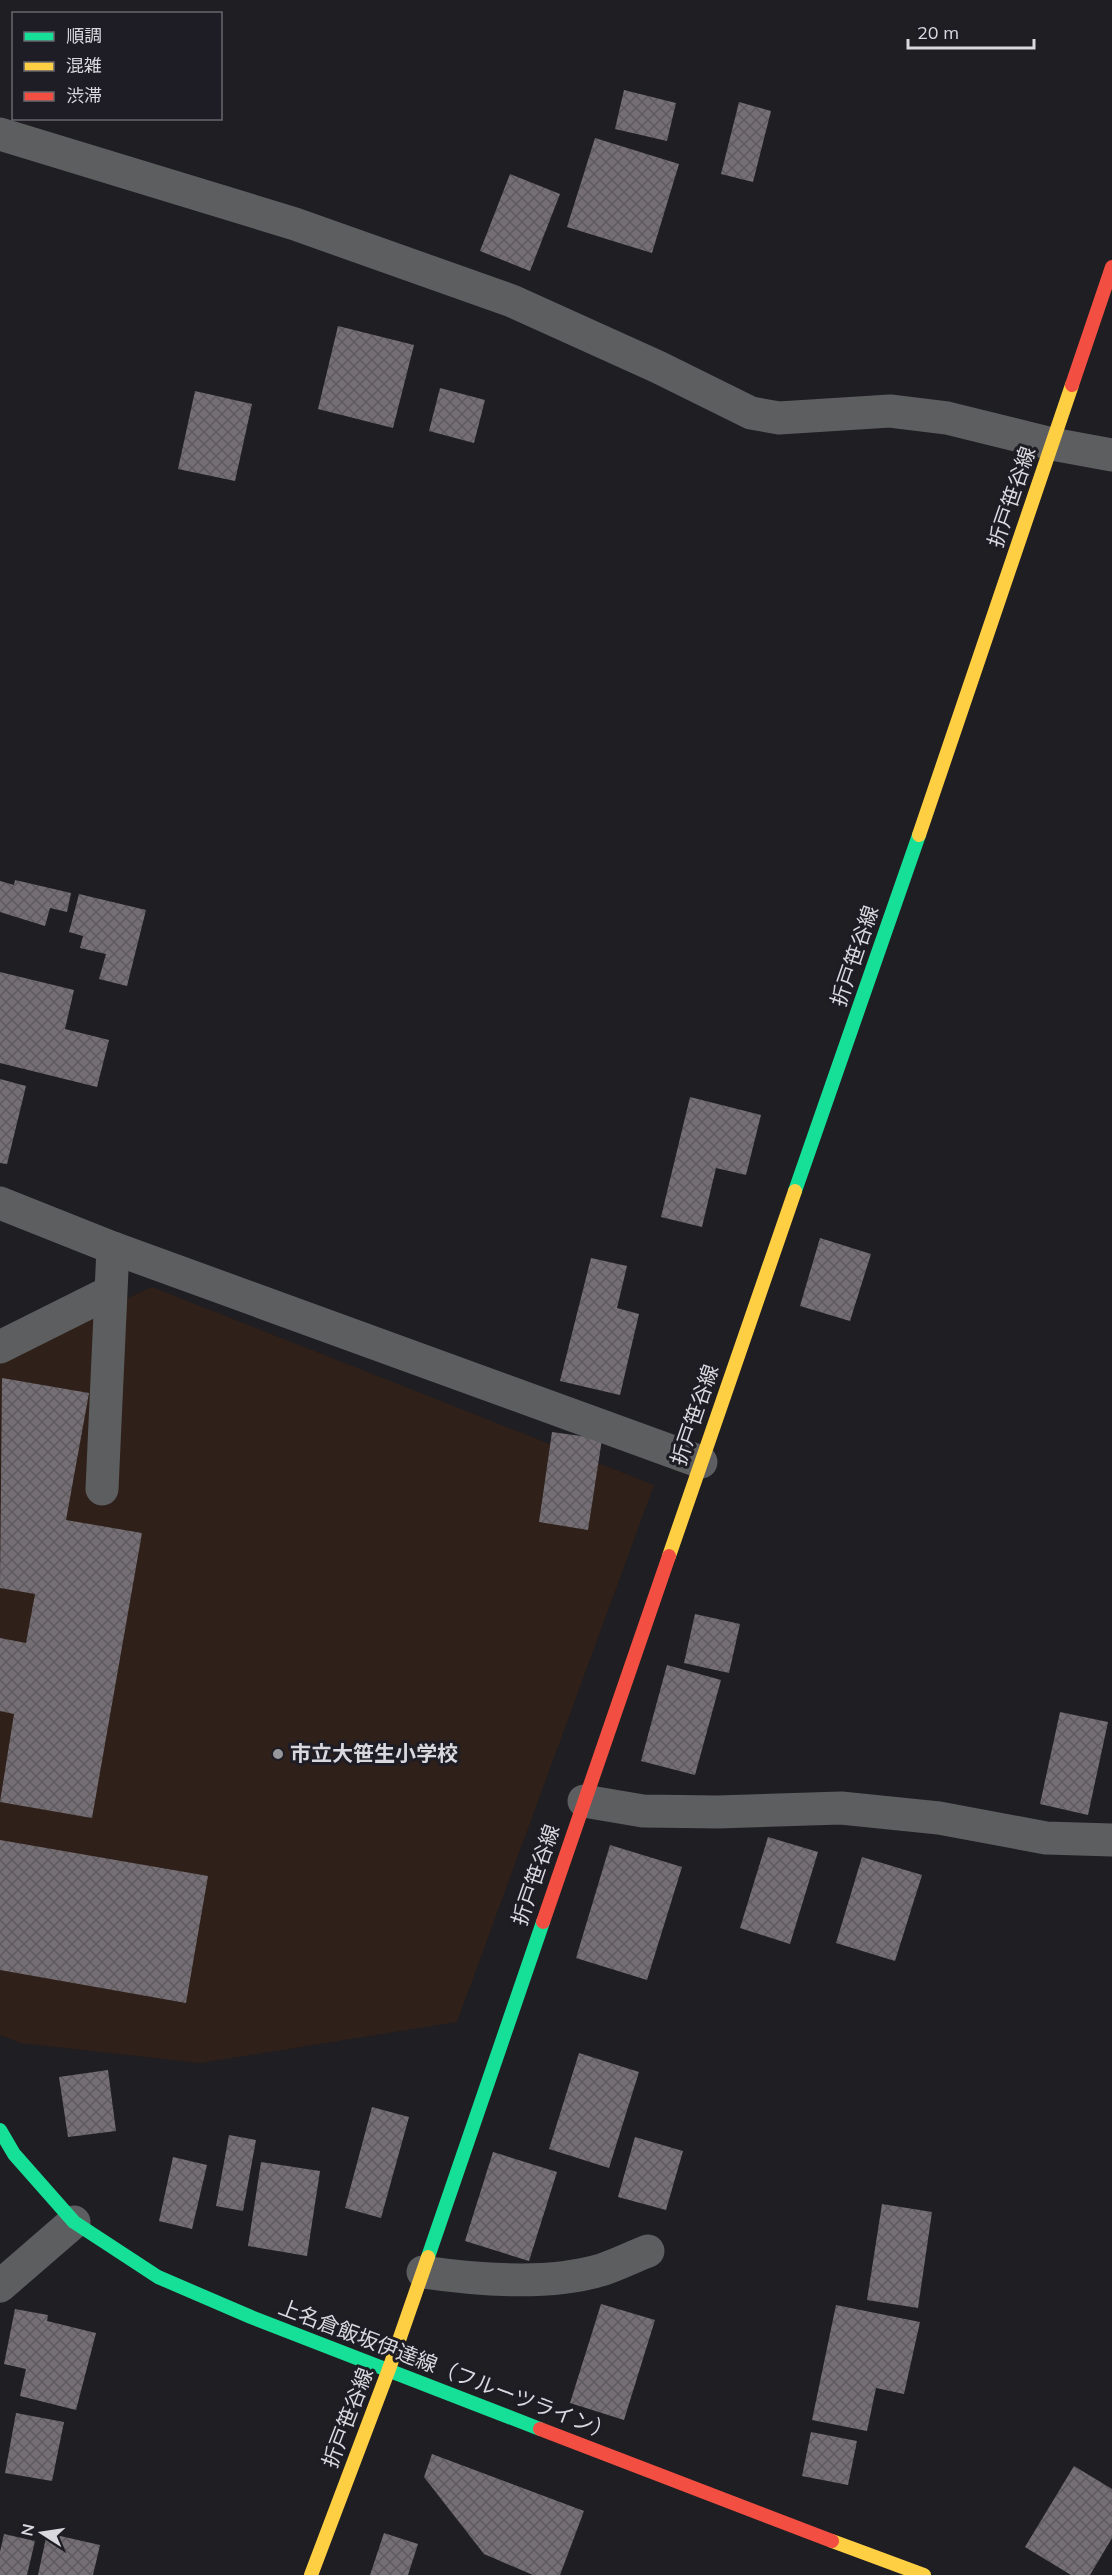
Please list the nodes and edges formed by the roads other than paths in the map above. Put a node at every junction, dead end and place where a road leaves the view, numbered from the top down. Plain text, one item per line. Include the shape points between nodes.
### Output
1 (0, 134) edge
2 (1112, 267) edge
3 (1052, 444) junction
4 (1112, 455) edge
5 (0, 1203) edge
6 (113, 1248) junction
7 (110, 1292) junction
8 (0, 1347) edge
9 (700, 1462) junction
10 (102, 1489) dead end
11 (584, 1802) junction
12 (1112, 1840) edge
13 (0, 2130) edge
14 (74, 2222) junction
15 (648, 2251) dead end
16 (423, 2272) junction
17 (0, 2286) edge
18 (389, 2369) junction
19 (311, 2575) edge
20 (924, 2575) edge

1 - 3 street via 295,224 512,301 751,413 779,418 890,411 947,418
2 - 3 main road, 折戸笹谷線
3 - 4 street
3 - 9 main road, 折戸笹谷線
5 - 6 street
6 - 7 street
6 - 9 street
7 - 8 street
7 - 10 street
9 - 11 main road, 折戸笹谷線
11 - 12 street via 644,1811 841,1808 939,1818 1046,1838
11 - 16 main road, 折戸笹谷線
13 - 14 main road, 上名倉飯坂伊達線（フルーツライン） via 14,2154
14 - 17 street
14 - 18 main road, 上名倉飯坂伊達線（フルーツライン） via 158,2277
15 - 16 street via 601,2270 560,2277 469,2278
16 - 18 main road, 折戸笹谷線
18 - 19 main road, 折戸笹谷線
18 - 20 main road, 上名倉飯坂伊達線（フルーツライン）

